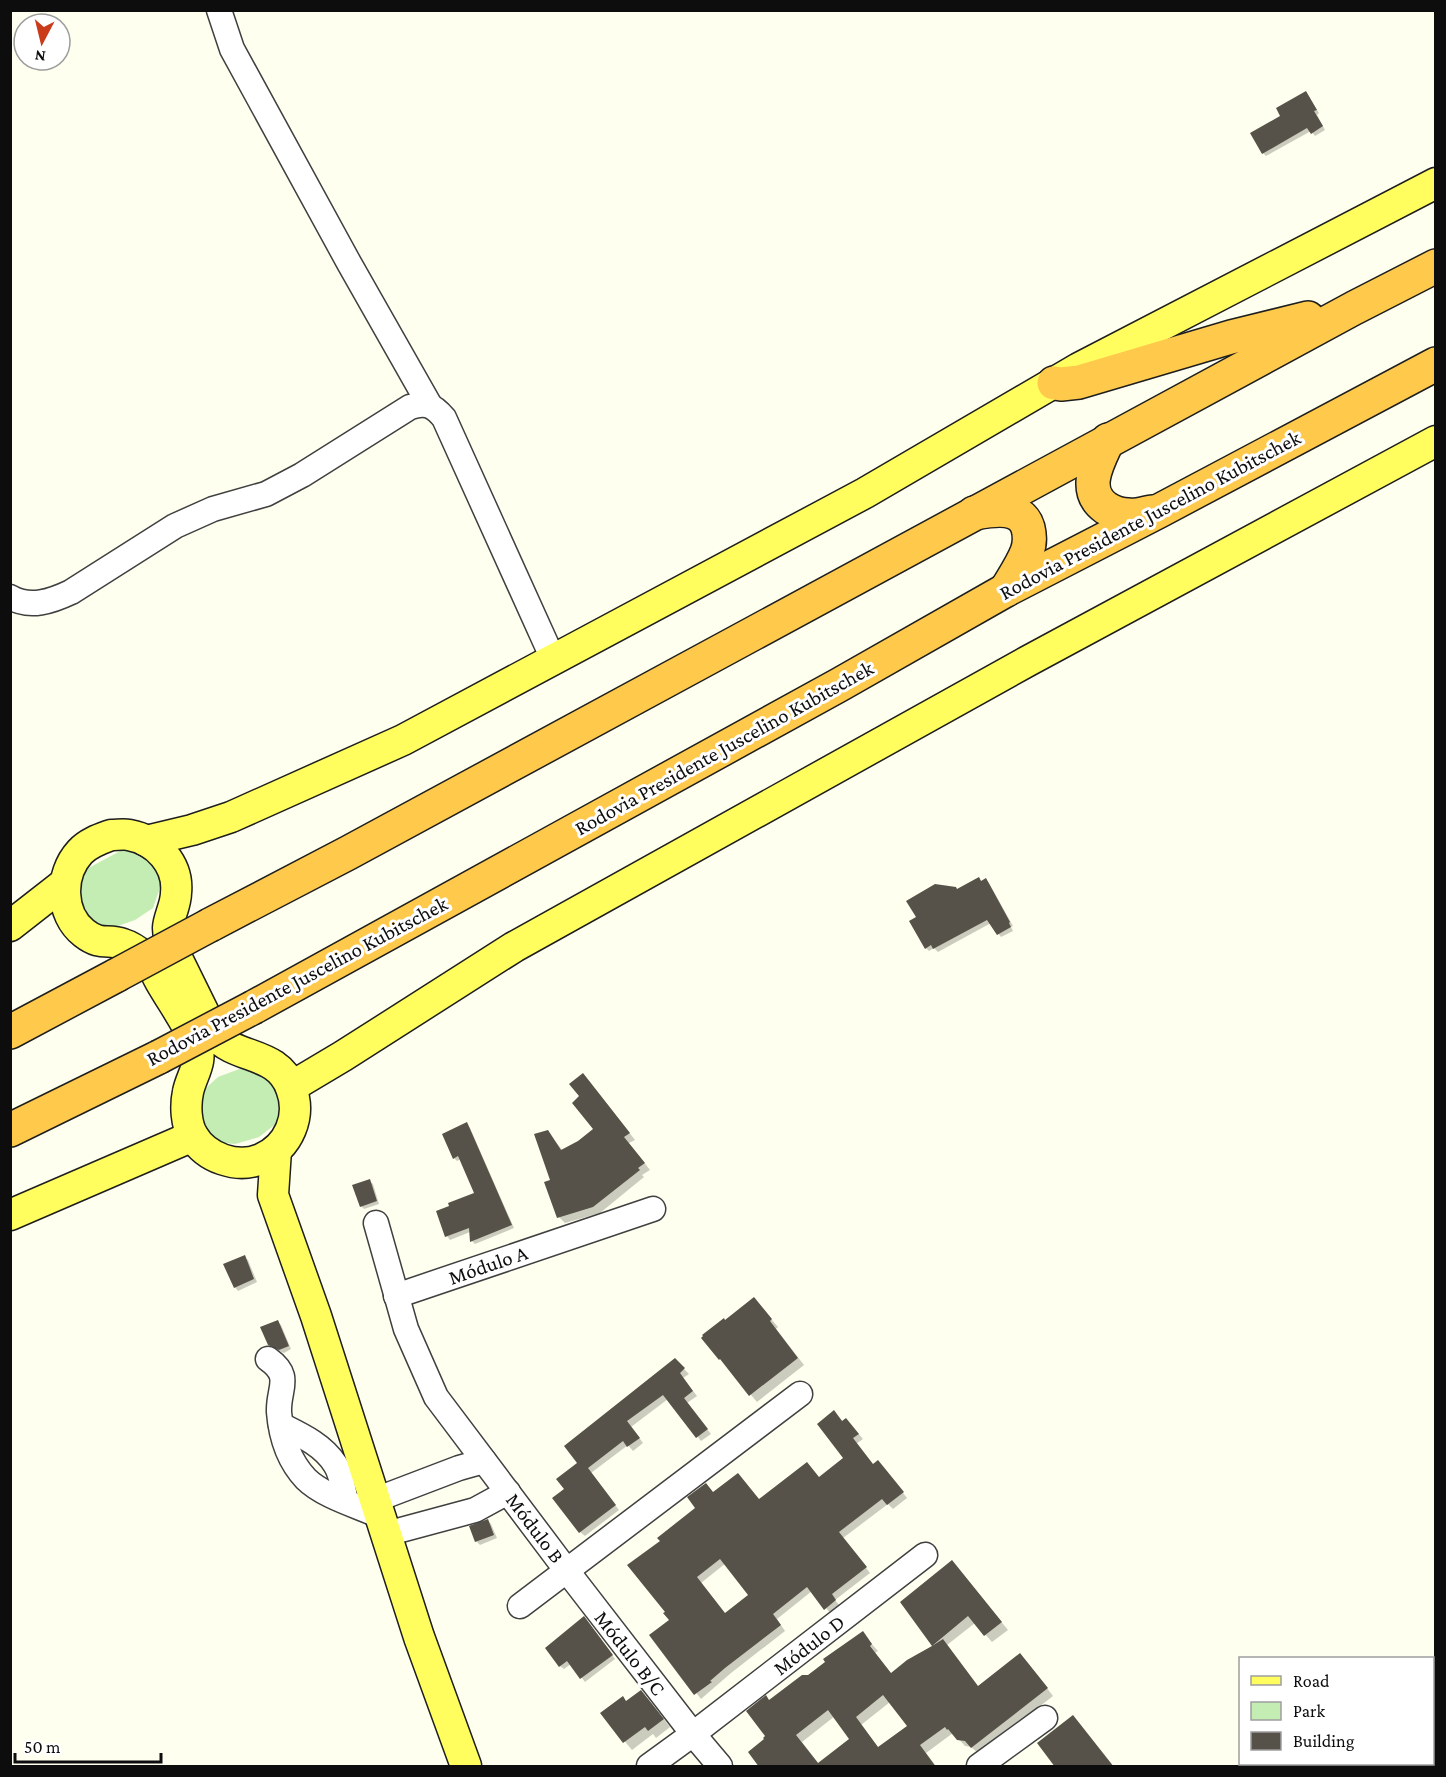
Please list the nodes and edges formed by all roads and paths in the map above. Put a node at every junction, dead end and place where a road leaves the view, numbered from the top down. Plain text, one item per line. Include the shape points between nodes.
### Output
1 (219, 10) edge
2 (1436, 183) edge
3 (1436, 266) edge
4 (1354, 308) junction
5 (1436, 364) edge
6 (1054, 383) junction
7 (429, 404) junction
8 (1108, 440) junction
9 (1436, 441) edge
10 (1159, 512) junction
11 (973, 514) junction
12 (1006, 590) junction
13 (10, 597) edge
14 (553, 659) junction
15 (146, 841) junction
16 (65, 883) junction
17 (10, 926) edge
18 (10, 1032) edge
19 (291, 1087) junction
20 (10, 1130) edge
21 (193, 1136) junction
22 (276, 1150) junction
23 (242, 1163) junction
24 (273, 1195) junction
25 (653, 1209) dead end
26 (10, 1215) edge
27 (376, 1223) dead end
28 (396, 1296) junction
29 (268, 1359) dead end
30 (800, 1394) dead end
31 (484, 1461) junction
32 (507, 1492) junction
33 (372, 1513) junction
34 (925, 1555) dead end
35 (567, 1571) junction
36 (520, 1606) dead end
37 (1045, 1718) dead end
38 (693, 1734) junction
39 (466, 1767) edge
40 (649, 1767) edge
41 (720, 1767) edge
42 (979, 1767) edge

1 - 7 street via 232,49
2 - 6 main road
3 - 4 highway
4 - 6 highway via 1230,337 1079,382
4 - 8 highway
5 - 10 highway, Rodovia Presidente Juscelino Kubitschek
6 - 14 main road via 865,493
7 - 13 street via 410,407 266,494 213,509 176,526 53,600 35,604
7 - 14 street via 444,418
8 - 10 highway via 1094,474 1098,502 1111,512 1129,515
8 - 11 highway
9 - 19 main road via 1028,661 514,947
10 - 12 highway, Rodovia Presidente Juscelino Kubitschek
11 - 12 highway via 1006,510 1026,522 1027,553
11 - 18 highway, bridge
12 - 20 highway, Rodovia Presidente Juscelino Kubitschek, bridge via 254,1007
14 - 15 main road via 403,740 231,818
15 - 16 main road via 129,835 111,835 94,841 70,866
15 - 19 main road via 159,849 175,875 175,905 168,927 172,948 215,1035 231,1047 270,1062
16 - 17 main road
16 - 21 main road via 65,901 83,932 99,942 122,943 147,959 198,1046 198,1066 188,1092 187,1119
19 - 22 main road via 294,1121
21 - 23 main road via 206,1151 222,1160
21 - 26 main road
22 - 23 main road via 260,1160
22 - 24 main road
23 - 24 main road
24 - 33 main road via 316,1317
25 - 28 street, Módulo A
27 - 28 street
28 - 31 street, Módulo B via 436,1397
29 - 33 street via 282,1373 281,1425 322,1449
30 - 35 street, Módulo B
31 - 32 street, Módulo B
31 - 33 street via 459,1468
32 - 33 street via 475,1510
32 - 35 street, Módulo B
33 - 39 main road
34 - 38 street, Módulo D
35 - 36 street
35 - 38 street, Módulo B/C
37 - 42 street
38 - 40 street, Módulo D
38 - 41 street, Módulo B/C

